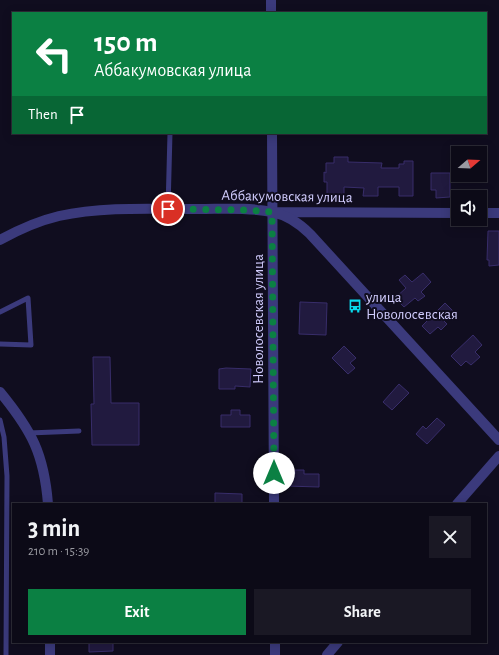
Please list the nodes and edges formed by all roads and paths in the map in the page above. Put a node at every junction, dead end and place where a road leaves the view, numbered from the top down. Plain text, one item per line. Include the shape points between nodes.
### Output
1 (271, 0) edge
2 (271, 12) edge
3 (170, 134) edge
4 (272, 134) edge
5 (168, 209) junction
6 (272, 212) junction
7 (451, 213) edge
8 (487, 213) edge
9 (499, 213) edge
10 (0, 240) edge
11 (0, 312) edge
12 (0, 344) edge
13 (0, 392) edge
14 (0, 420) edge
15 (79, 431) dead end
16 (30, 433) junction
17 (499, 440) edge
18 (499, 456) edge
19 (48, 503) edge
20 (274, 503) edge
21 (458, 503) edge
22 (0, 631) edge
23 (6, 631) junction
24 (50, 643) edge
25 (275, 643) edge
26 (337, 643) edge
27 (6, 655) edge
28 (50, 655) edge
29 (275, 655) edge
30 (327, 655) edge

1 - 2 street
3 - 5 lane
4 - 6 street, Новолосевская улица
5 - 6 street, Аббакумовская улица
5 - 10 street, Аббакумовская улица via 76,213 43,221
6 - 7 street, Аббакумовская улица
6 - 17 street via 292,219 310,234
6 - 20 street, Новолосевская улица
8 - 9 street
11 - 12 lane via 28,298 31,345
13 - 16 street
14 - 23 lane via 7,476
15 - 16 lane
16 - 19 street via 44,468
18 - 21 street
22 - 23 lane
23 - 27 lane
24 - 28 street
25 - 29 street
26 - 30 street

